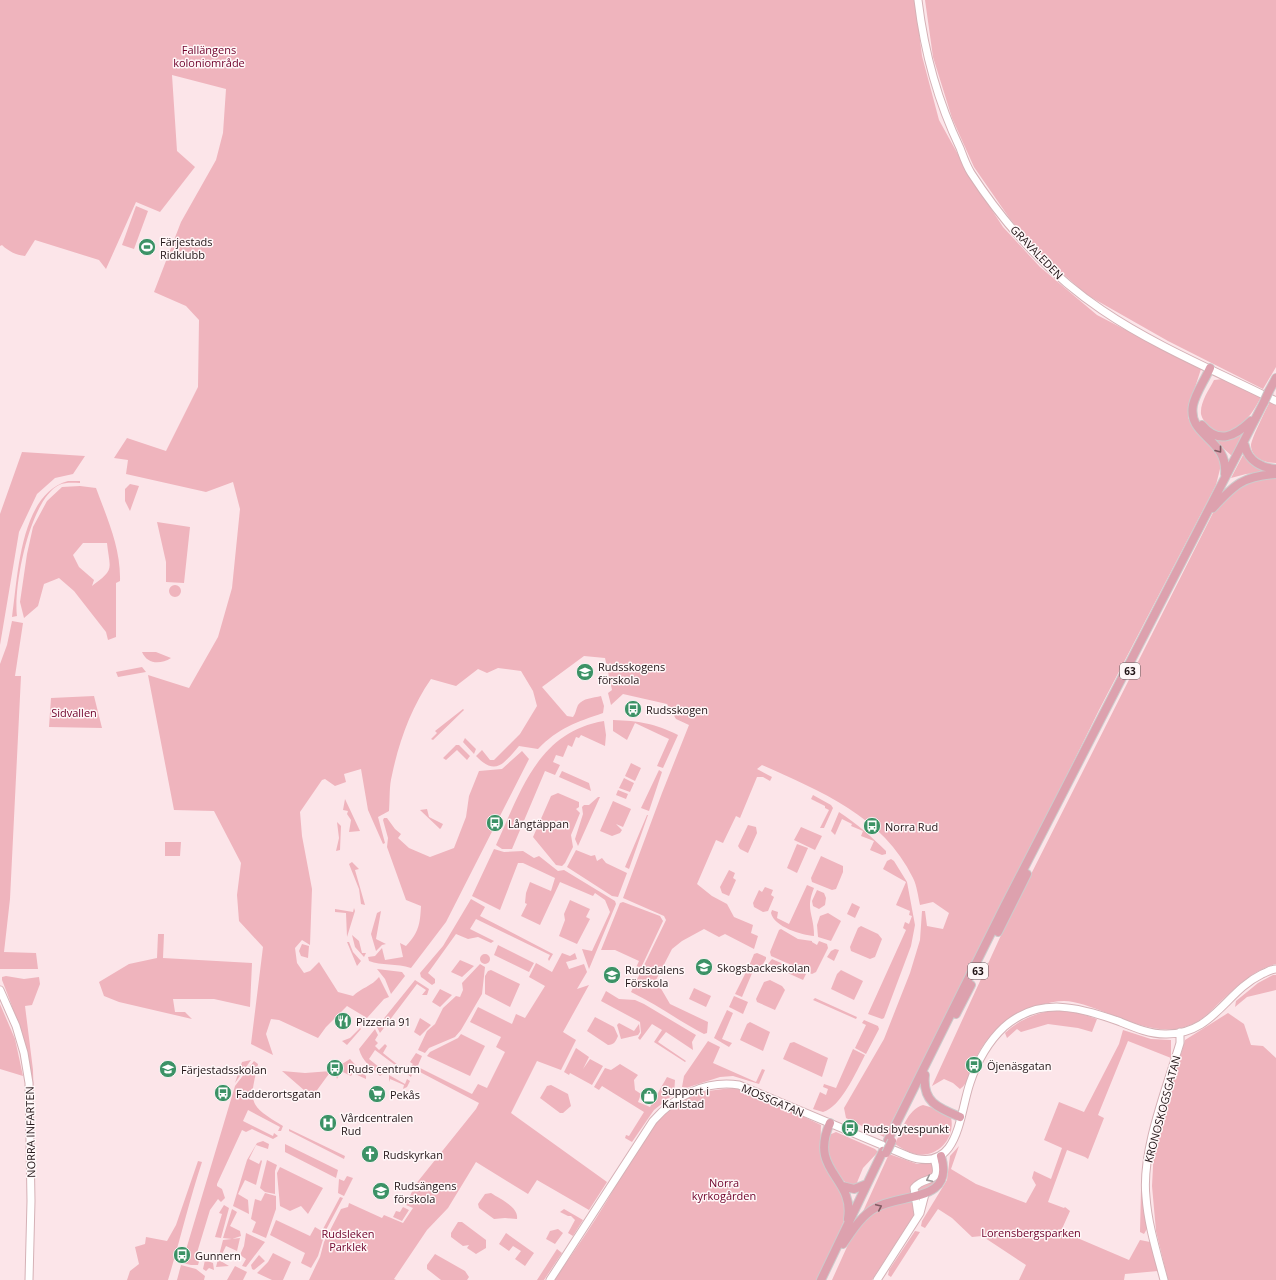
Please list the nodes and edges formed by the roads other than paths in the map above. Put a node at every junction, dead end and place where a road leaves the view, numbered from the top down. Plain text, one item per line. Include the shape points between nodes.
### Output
1 (918, 0) edge
2 (1212, 369) junction
3 (1276, 378) edge
4 (1272, 390) edge
5 (1276, 401) edge
6 (1265, 402) junction
7 (1255, 418) junction
8 (1245, 446) junction
9 (1276, 469) edge
10 (1276, 474) edge
11 (1225, 476) junction
12 (1213, 508) junction
13 (1276, 969) edge
14 (0, 990) edge
15 (1180, 1032) junction
16 (925, 1075) junction
17 (960, 1117) junction
18 (830, 1123) junction
19 (890, 1140) junction
20 (884, 1152) junction
21 (938, 1157) junction
22 (866, 1184) junction
23 (842, 1186) junction
24 (926, 1194) junction
25 (915, 1196) junction
26 (917, 1219) junction
27 (846, 1226) junction
28 (843, 1244) junction
29 (29, 1280) edge
30 (550, 1280) edge
31 (821, 1280) edge
32 (827, 1280) edge
33 (877, 1280) edge
34 (1164, 1280) edge

1 - 2 street, GRAVALEDEN via 930,62 949,126 970,172 1010,225 1042,261 1101,310
2 - 5 street, GRAVALEDEN
2 - 7 main road via 1198,405 1198,415 1204,427 1224,437 1237,432
2 -> 11 main road via 1195,398 1193,414 1198,428 1223,454
3 - 4 main road, 63
4 - 6 main road, 63, bridge
6 - 7 main road, 63
6 - 8 main road, 63
7 - 11 main road, 63
8 - 9 main road via 1248,456 1256,462
8 - 12 main road, 63
10 - 12 main road via 1244,479 1230,489
11 - 19 main road, 63 via 960,994
12 - 16 main road, 63
13 - 15 street via 1254,979 1202,1025
14 - 29 street, NORRA INFARTEN via 16,1026 24,1053 28,1082 31,1201
15 - 17 street via 1165,1034 1148,1031 1074,1007 1041,1008 1027,1013 1005,1026 988,1045 970,1081
15 - 34 street, KRONOSKOGSGATAN via 1180,1042 1153,1135 1146,1169 1145,1196 1149,1224
16 - 17 main road via 925,1090 933,1104
16 - 19 main road, 63
17 - 21 street via 954,1141
18 - 21 street, MOSSGATAN via 915,1159
18 - 23 main road via 824,1139 825,1156 832,1173
18 - 30 street, MOSSGATAN via 738,1085 711,1085 680,1097 653,1121
19 - 20 main road, 63
20 - 22 main road, 63
20 - 28 main road, 63
21 - 24 main road via 944,1168 942,1179 937,1187
21 -> 25 street via 935,1176 916,1186
22 - 23 main road via 854,1189
22 - 27 main road, 63
23 - 27 main road via 849,1209
24 - 25 main road
24 - 26 street
25 - 26 street via 918,1207
28 -> 25 main road via 862,1218 874,1208
26 - 33 street
27 - 31 main road, 63
28 - 32 main road, 63

